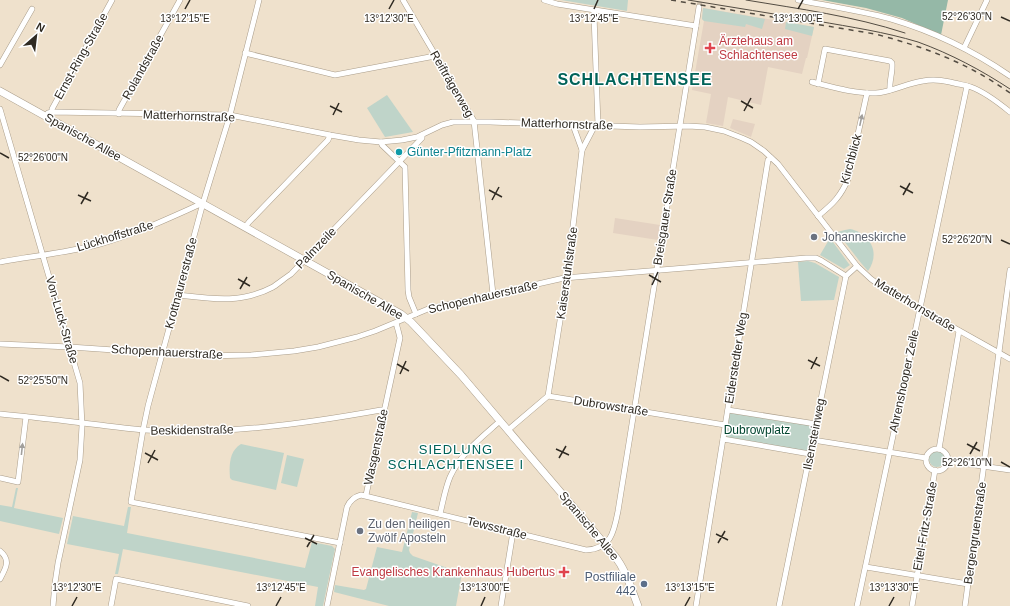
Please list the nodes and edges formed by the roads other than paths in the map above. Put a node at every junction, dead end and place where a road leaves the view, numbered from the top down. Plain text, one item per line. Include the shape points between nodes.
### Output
1 (112, 0) edge
2 (180, 0) edge
3 (259, 0) edge
4 (403, 0) edge
5 (544, 0) edge
6 (798, 0) edge
7 (987, 0) edge
8 (699, 7) tunnel mouth
9 (32, 9) dead end
10 (594, 10) junction
11 (696, 26) junction
12 (964, 48) junction
13 (245, 53) junction
14 (435, 56) junction
15 (0, 65) edge
16 (1010, 76) edge
17 (967, 86) junction
18 (890, 90) junction
19 (0, 91) edge
20 (867, 93) junction
21 (0, 109) edge
22 (1010, 112) edge
23 (49, 114) junction
24 (119, 114) junction
25 (230, 115) junction
26 (474, 121) junction
27 (574, 124) junction
28 (596, 125) junction
29 (680, 126) junction
30 (330, 135) junction
31 (422, 135) junction
32 (382, 142) junction
33 (582, 150) junction
34 (771, 158) junction
35 (399, 162) junction
36 (203, 203) junction
37 (818, 216) junction
38 (245, 227) junction
39 (42, 255) junction
40 (304, 260) junction
41 (0, 262) edge
42 (752, 262) junction
43 (857, 266) junction
44 (656, 270) junction
45 (1010, 270) edge
46 (846, 276) junction
47 (567, 277) junction
48 (494, 294) junction
49 (178, 295) junction
50 (920, 309) junction
51 (416, 314) junction
52 (406, 319) junction
53 (396, 323) junction
54 (959, 331) junction
55 (0, 344) edge
56 (70, 347) junction
57 (999, 353) junction
58 (162, 354) junction
59 (1010, 359) edge
60 (548, 396) junction
61 (634, 409) junction
62 (384, 410) junction
63 (728, 410) junction
64 (0, 414) edge
65 (26, 417) junction
66 (500, 421) junction
67 (82, 423) junction
68 (816, 424) junction
69 (725, 425) junction
70 (143, 430) junction
71 (508, 430) junction
72 (723, 439) junction
73 (813, 440) junction
74 (939, 449) junction
75 (889, 452) junction
76 (810, 454) junction
77 (926, 458) junction
78 (947, 461) junction
79 (984, 466) junction
80 (935, 470) junction
81 (1010, 470) edge
82 (0, 478) edge
83 (366, 495) junction
84 (440, 514) junction
85 (513, 532) junction
86 (340, 543) junction
87 (604, 543) junction
88 (0, 551) edge
89 (866, 567) junction
90 (917, 575) junction
91 (0, 579) edge
92 (968, 584) junction
93 (53, 606) edge
94 (111, 606) edge
95 (248, 606) edge
96 (327, 606) edge
97 (501, 606) edge
98 (638, 606) edge
99 (696, 606) edge
100 (779, 606) edge
101 (857, 606) edge
102 (912, 606) edge
103 (965, 606) edge

1 - 23 street, Ernst-Ring-Straße
2 - 24 street, Rolandstraße
3 - 13 street, Krottnaurerstraße
4 - 14 street, Reifträgerweg
5 - 10 street
6 - 12 street via 891,19
7 - 12 street
8 - 11 street, Breisgauer Straße
9 - 15 street
10 - 11 street
10 - 28 street, Kaiserstuhlstraße
11 - 29 street, Breisgauer Straße
12 - 16 street
13 - 14 street via 335,75
13 - 25 street, Krottnaurerstraße
14 - 26 street, Reifträgerweg
17 - 18 street via 930,80
17 - 22 street via 998,102
17 - 50 street, Ahrenshooper Zeile
18 - 20 street
18 - 20 street via 893,67 890,61 825,49 815,83
19 - 23 main road, Spanische Allee
37 -> 20 street, Kirchblick via 835,202 848,179
21 - 39 street, Von-Luck-Straße
23 - 24 street, Matterhornstraße
23 - 36 main road, Spanische Allee
24 - 25 street, Matterhornstraße
25 - 30 street, Matterhornstraße
25 - 36 street, Krottnaurerstraße
26 - 27 street, Matterhornstraße
26 - 31 street, Matterhornstraße via 447,123
26 - 48 street, Reifträgerweg
27 - 28 street, Matterhornstraße
27 - 33 street, Kaiserstuhlstraße
28 - 29 street, Matterhornstraße
28 - 33 street, Kaiserstuhlstraße
29 - 34 street, Matterhornstraße via 705,127 735,134 751,142
29 - 44 street, Breisgauer Straße
30 - 32 street, Matterhornstraße
30 - 38 street
31 - 32 street, Matterhornstraße
31 - 35 street, Palmzeile
32 - 35 street
33 - 47 street, Kaiserstuhlstraße
34 - 37 street, Matterhornstraße
34 - 42 street, Eiderstedter Weg via 768,160
35 - 40 street, Palmzeile
35 - 51 street via 405,167 408,290
36 - 38 main road, Spanische Allee
36 - 39 street, Lückhoffstraße via 100,244
36 - 49 street, Krottnaurerstraße
37 - 43 street, Matterhornstraße
38 - 40 main road, Spanische Allee
39 - 41 street, Lückhoffstraße
39 - 56 street, Von-Luck-Straße
40 - 49 street, Palmzeile via 277,284 251,296 221,299
40 - 52 main road, Spanische Allee
42 - 44 street, Schopenhauerstraße
42 - 46 street, Schopenhauerstraße via 816,258
42 - 63 street, Eiderstedter Weg
43 - 46 street
43 - 50 street, Matterhornstraße via 871,280
44 - 47 street, Schopenhauerstraße
44 - 61 street, Breisgauer Straße
45 - 57 street, Bergengruenstraße
46 - 68 street, Ilsensteinweg
47 - 48 street, Schopenhauerstraße
47 - 60 street, Kaiserstuhlstraße
48 - 51 street, Schopenhauerstraße
49 - 58 street, Krottnaurerstraße
50 - 54 street, Matterhornstraße
50 - 75 street, Ahrenshooper Zeile
51 - 52 street, Schopenhauerstraße
52 - 53 street, Schopenhauerstraße
52 - 66 main road, Spanische Allee
53 - 58 street, Schopenhauerstraße via 357,337 294,351 251,355
53 - 62 street, Wasgenstraße via 400,338
54 - 57 street, Matterhornstraße
54 - 74 street
55 - 56 street, Schopenhauerstraße
56 - 58 street, Schopenhauerstraße
56 - 67 street, Von-Luck-Straße via 80,383
57 - 59 street, Matterhornstraße
57 - 79 street, Bergengruenstraße
58 - 70 street, Krottnaurerstraße
60 - 61 street, Dubrowstraße
60 - 71 street
61 - 69 street, Dubrowstraße
61 - 87 street, Breisgauer Straße via 614,529
62 - 70 street, Beskidenstraße via 309,422 241,429
62 - 83 street, Wasgenstraße
63 - 68 street
63 - 69 street, Eiderstedter Weg
64 - 65 street, Beskidenstraße
65 - 67 street, Beskidenstraße
82 -> 65 street via 18,482
66 - 71 main road, Spanische Allee
66 - 84 street via 461,459 450,477
67 - 70 street, Beskidenstraße
67 - 93 street, Von-Luck-Straße via 80,460 58,563
68 - 73 street, Ilsensteinweg
69 - 72 street, Eiderstedter Weg
70 - 86 street, Krottnaurerstraße via 131,502
71 - 87 main road, Spanische Allee
72 - 76 street
72 - 99 street, Eiderstedter Weg
73 - 75 street
73 - 76 street, Ilsensteinweg
74 - 77 street via 929,452
74 - 78 street via 946,455
75 - 77 street
75 - 89 street, Ahrenshooper Zeile
76 - 100 street, Ilsensteinweg
77 - 80 street via 927,464
78 - 79 street
78 - 80 street via 942,469
79 - 81 street
79 - 92 street, Bergengruenstraße
80 - 90 street, Eitel-Fritz-Straße
83 - 84 street, Tewsstraße
83 - 86 street, Wasgenstraße via 357,496 347,507
84 - 85 street, Tewsstraße
85 - 87 street, Tewsstraße via 586,550 596,549
85 - 97 street
86 - 96 street, Wasgenstraße
87 - 98 main road, Spanische Allee via 622,567
88 - 91 street via 7,559 6,568
89 - 90 street
89 - 101 street, Ahrenshooper Zeile
90 - 92 street
90 - 102 street, Eitel-Fritz-Straße
92 - 103 street, Bergengruenstraße
94 - 95 street via 116,580

